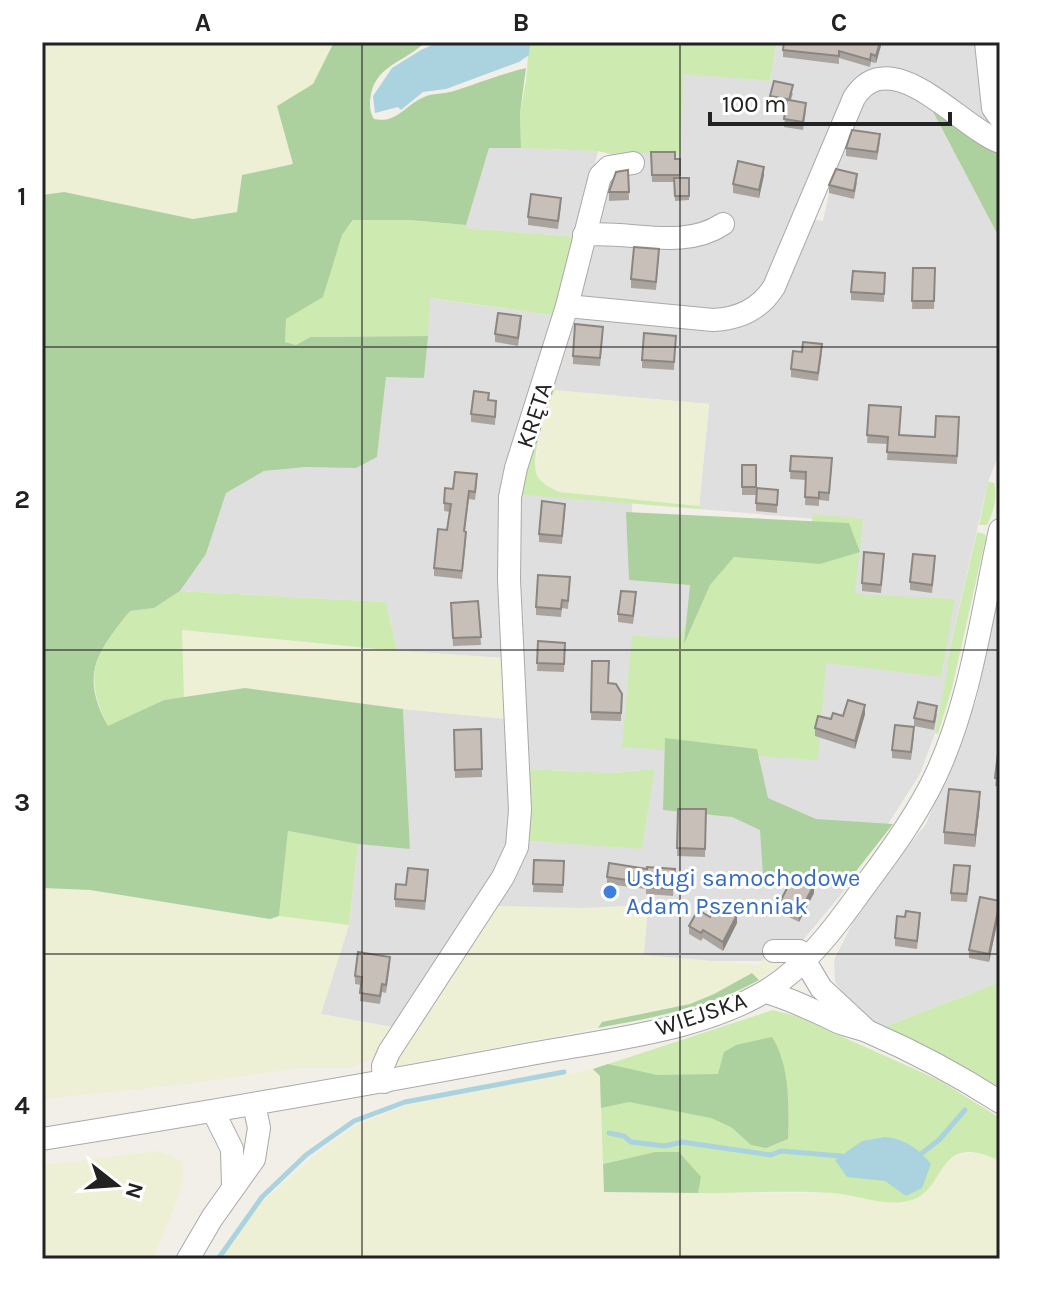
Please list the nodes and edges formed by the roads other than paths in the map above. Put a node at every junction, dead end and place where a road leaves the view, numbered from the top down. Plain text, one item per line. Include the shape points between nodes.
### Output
1 (986, 42) edge
2 (1000, 118) edge
3 (1000, 142) edge
4 (633, 163) dead end
5 (723, 224) dead end
6 (584, 235) junction
7 (567, 306) junction
8 (1000, 530) edge
9 (774, 951) dead end
10 (806, 959) junction
11 (766, 992) junction
12 (866, 1030) junction
13 (384, 1082) junction
14 (1000, 1102) edge
15 (254, 1104) junction
16 (213, 1111) junction
17 (42, 1139) edge
18 (233, 1187) junction
19 (188, 1259) edge

1 - 2 street via 993,108
3 - 7 street via 922,89 874,80 854,98 774,287 759,304 713,320
4 - 6 street, KRĘTA via 609,167 600,176
5 - 6 street via 686,237
6 - 7 street, KRĘTA
7 - 13 street, KRĘTA via 510,497 520,793 517,847 503,877 389,1052
8 - 10 street, WIEJSKA via 959,709 938,770 882,863
9 - 10 street via 799,951
10 - 11 street, WIEJSKA
10 - 12 street via 821,988
11 - 12 street
11 - 13 street, WIEJSKA via 676,1026
12 - 14 street via 940,1065
13 - 15 street, WIEJSKA
15 - 16 street, WIEJSKA
15 - 18 street via 259,1128 254,1159
16 - 17 street, WIEJSKA
16 - 18 street via 232,1149
18 - 19 street

